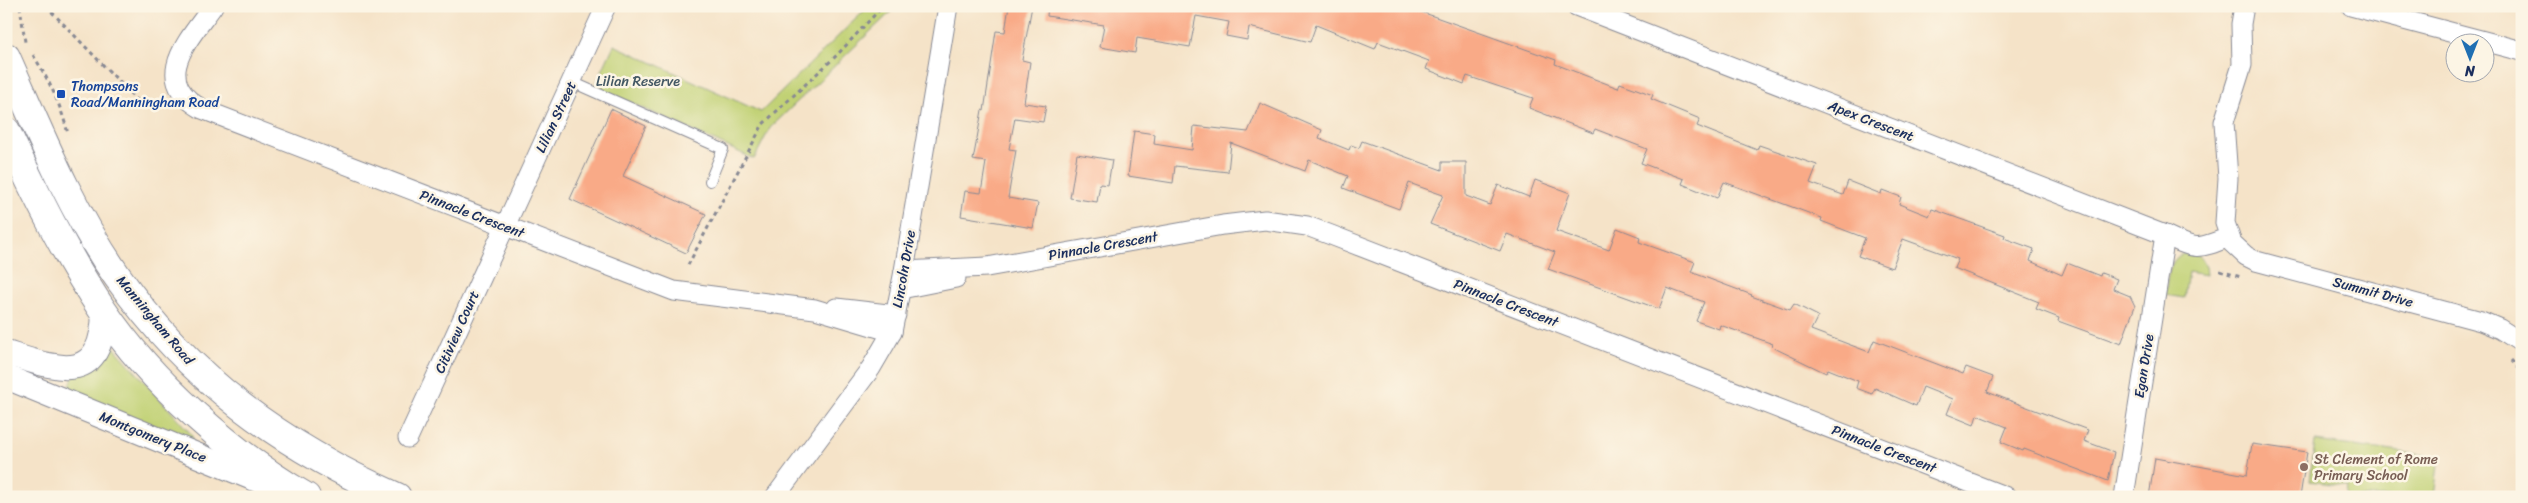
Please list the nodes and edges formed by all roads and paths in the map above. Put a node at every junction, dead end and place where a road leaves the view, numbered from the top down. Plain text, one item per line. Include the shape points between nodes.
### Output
1 (20, 6) edge
2 (213, 6) edge
3 (606, 6) edge
4 (883, 6) edge
5 (948, 6) edge
6 (1576, 6) edge
7 (2244, 6) edge
8 (2351, 6) edge
9 (2522, 51) edge
10 (6, 57) edge
11 (572, 82) junction
12 (6, 131) edge
13 (70, 141) dead end
14 (710, 181) dead end
15 (505, 227) junction
16 (2165, 235) junction
17 (2229, 237) junction
18 (688, 265) dead end
19 (903, 280) junction
20 (104, 312) junction
21 (894, 323) junction
22 (2522, 343) edge
23 (6, 353) edge
24 (6, 377) edge
25 (408, 438) dead end
26 (300, 497) edge
27 (306, 497) edge
28 (397, 497) edge
29 (775, 497) edge
30 (2008, 497) edge
31 (2124, 497) edge

1 - 13 path via 24,42 51,85
2 - 15 street, Pinnacle Crescent via 176,62 176,82 192,103
3 - 11 street, Lilian Street
4 - 18 path via 843,50 762,124
5 - 19 street, Lincoln Drive
6 - 16 street, Apex Crescent
7 - 17 street via 2242,65 2224,122
8 - 9 street
10 - 28 main road, Manningham Road via 57,170 94,239 116,275 171,342 227,396 285,440 340,471
11 - 14 lane via 724,150
11 - 15 street, Lilian Street
12 - 20 main road via 48,220
15 - 21 street, Pinnacle Crescent via 674,291
15 - 25 street, Citiview Court
16 - 17 street via 2218,234
16 - 31 street, Egan Drive
17 - 22 street, Summit Drive via 2238,251 2256,260 2481,321 2500,328
19 - 21 street, Lincoln Drive
19 - 30 street, Pinnacle Crescent via 958,277 988,267 1246,222 1265,220 1306,226
20 - 23 street via 99,346 86,362 76,367 61,368
20 - 27 main road via 152,370 213,431 245,457
21 - 29 street, Lincoln Drive via 871,368
24 - 26 street, Montgomery Place

